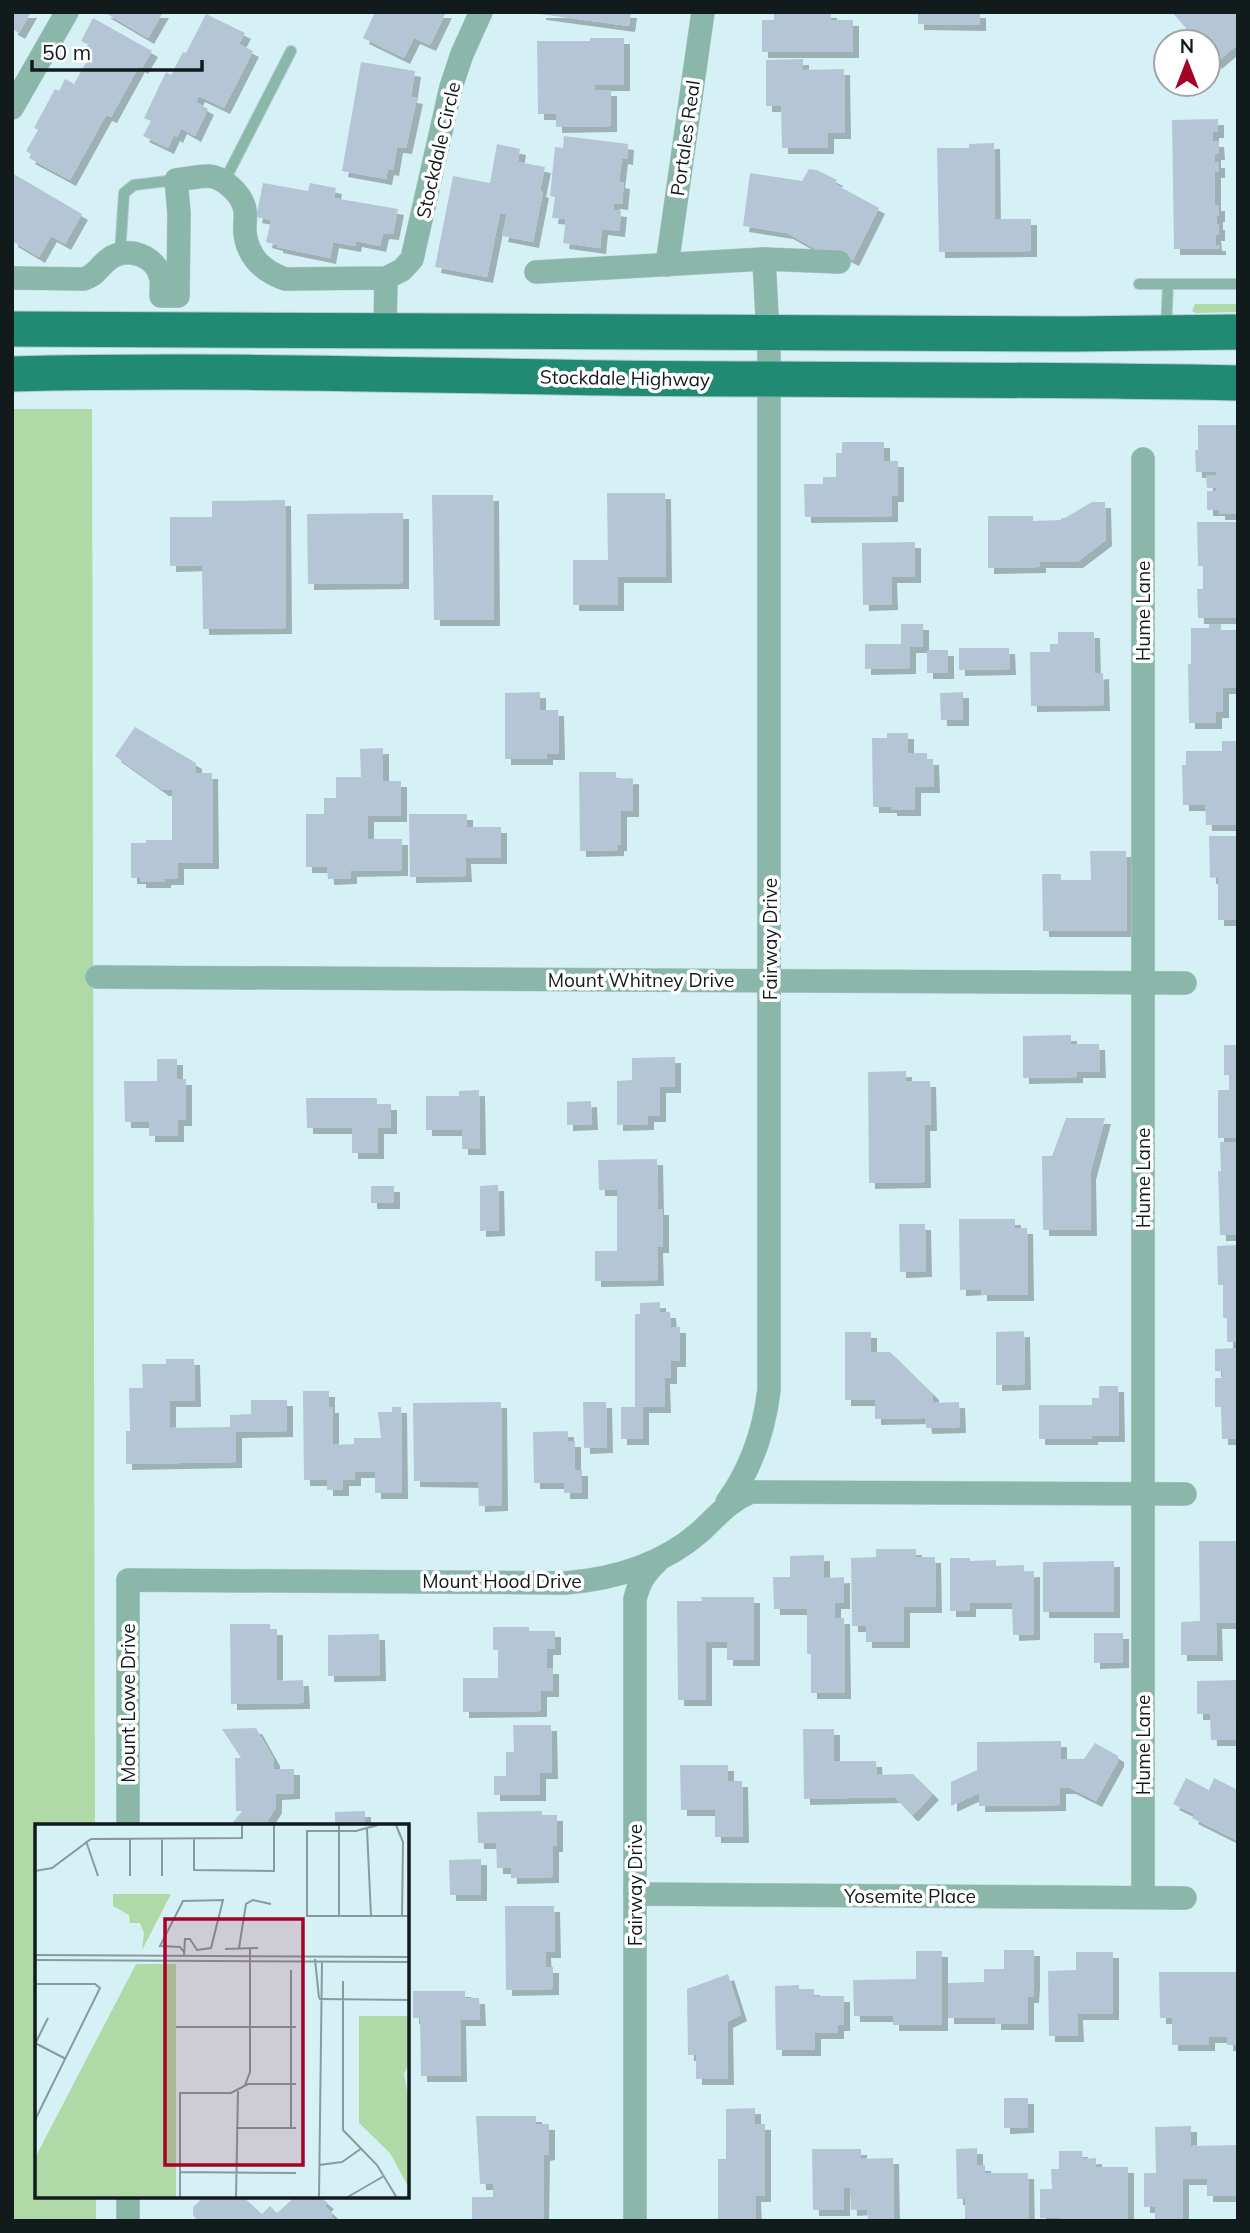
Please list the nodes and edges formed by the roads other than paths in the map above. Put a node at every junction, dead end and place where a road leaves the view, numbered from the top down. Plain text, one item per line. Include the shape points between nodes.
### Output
1 (67, 12) edge
2 (481, 12) edge
3 (703, 12) edge
4 (290, 51) dead end
5 (12, 108) edge
6 (176, 180) junction
7 (225, 180) junction
8 (120, 253) junction
9 (764, 259) junction
10 (839, 262) dead end
11 (667, 265) junction
12 (536, 272) dead end
13 (12, 278) edge
14 (386, 278) junction
15 (1139, 284) dead end
16 (1168, 284) junction
17 (1238, 284) edge
18 (169, 313) junction
19 (12, 328) edge
20 (385, 329) junction
21 (1238, 332) edge
22 (1166, 334) junction
23 (769, 356) junction
24 (12, 374) edge
25 (1238, 383) edge
26 (1143, 459) dead end
27 (97, 977) dead end
28 (770, 981) junction
29 (1143, 983) junction
30 (1185, 983) dead end
31 (1143, 1493) junction
32 (1185, 1494) dead end
33 (721, 1510) junction
34 (661, 1559) junction
35 (128, 1580) joint
36 (128, 1824) edge
37 (635, 1894) junction
38 (1143, 1897) junction
39 (1185, 1898) dead end
40 (128, 2198) edge
41 (128, 2221) edge
42 (635, 2221) edge

1 - 5 street
2 - 14 street, Stockdale Circle via 451,87 412,258
3 - 11 street, Portales Real
4 - 7 lane
6 - 7 street via 210,176
6 - 8 lane via 134,185 124,193
6 - 18 street via 178,296
7 - 14 street via 244,205 249,251 270,274 285,279
8 - 13 street via 84,279
8 - 18 street via 144,256 155,265
9 - 10 street
9 - 11 street
9 - 23 street, Fairway Drive
11 - 12 street
14 - 20 street
15 - 16 lane
16 - 17 lane
16 - 22 lane
18 - 19 main road, Stockdale Highway
18 - 20 main road, Stockdale Highway
20 - 23 main road, Stockdale Highway
21 - 22 main road, Stockdale Highway
22 - 23 main road, Stockdale Highway
23 - 24 main road, Stockdale Highway
23 - 25 main road, Stockdale Highway
23 - 28 street, Fairway Drive
26 - 29 street, Hume Lane
27 - 28 street, Mount Whitney Drive
28 - 29 street, Mount Whitney Drive
28 - 33 street, Fairway Drive via 769,1390 754,1457
29 - 30 street, Mount Whitney Drive
29 - 31 street, Hume Lane
31 - 32 street, Mount Hood Drive
31 - 33 street, Mount Hood Drive via 751,1492
31 - 38 street, Hume Lane
33 - 34 street, Mount Hood Drive
34 - 35 street, Mount Hood Drive via 608,1578 565,1583
34 - 37 street, Fairway Drive via 639,1583 635,1599
35 - 36 street, Mount Lowe Drive
37 - 38 street, Yosemite Place
37 - 42 street, Fairway Drive
38 - 39 street, Yosemite Place
40 - 41 street

